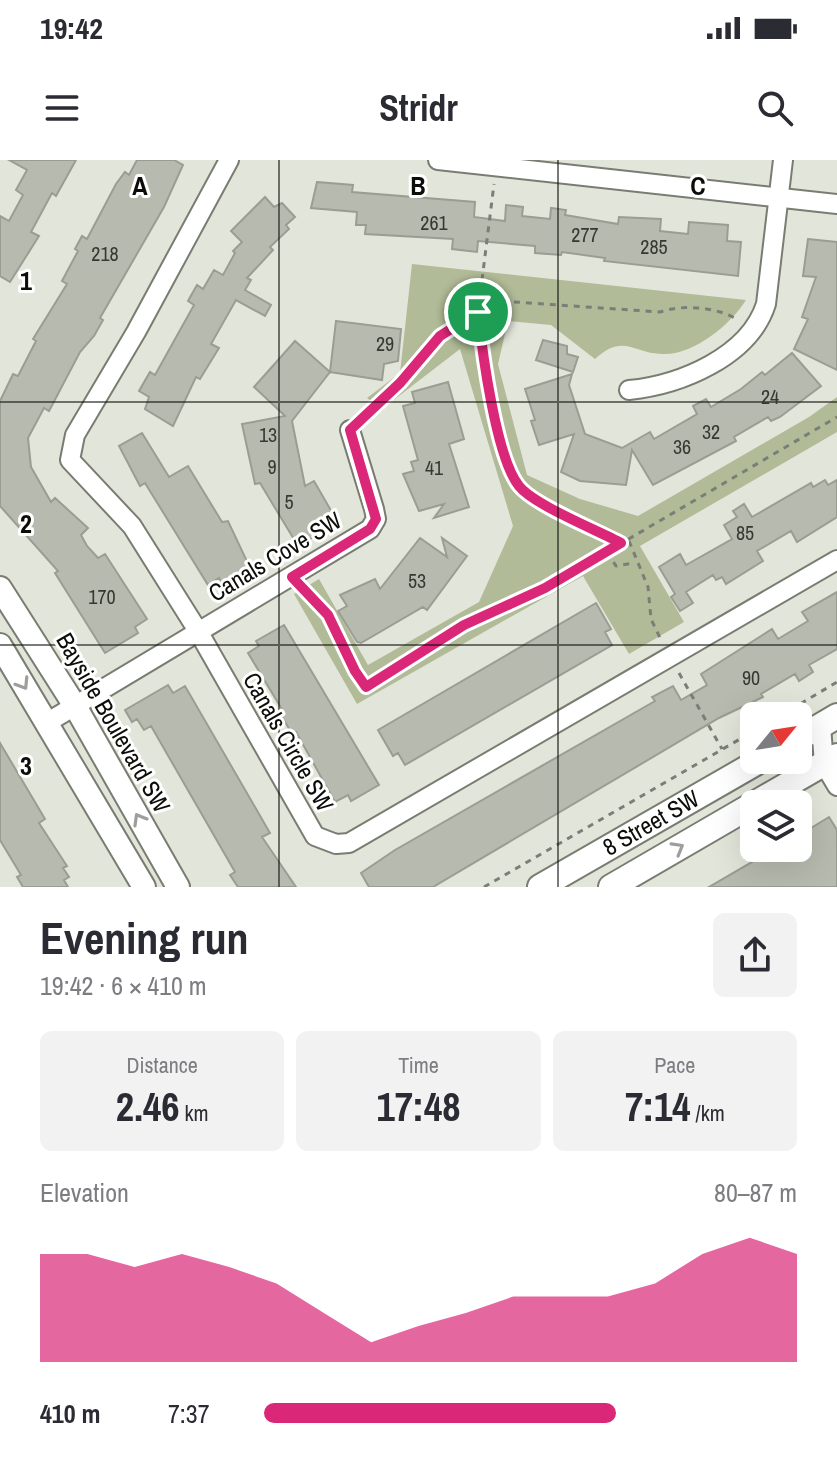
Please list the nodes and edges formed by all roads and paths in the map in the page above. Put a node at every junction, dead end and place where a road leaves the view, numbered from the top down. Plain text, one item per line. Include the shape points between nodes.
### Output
1 (229, 160) edge
2 (438, 160) edge
3 (783, 160) edge
4 (496, 166) junction
5 (779, 197) junction
6 (837, 204) edge
7 (478, 312) junction
8 (753, 331) junction
9 (629, 390) dead end
10 (837, 417) edge
11 (350, 430) joint
12 (621, 543) junction
13 (607, 552) junction
14 (837, 560) edge
15 (635, 563) dead end
16 (292, 577) junction
17 (0, 588) edge
18 (198, 631) junction
19 (0, 645) edge
20 (837, 682) edge
21 (803, 702) edge
22 (75, 706) junction
23 (48, 722) junction
24 (832, 727) edge
25 (812, 734) edge
26 (740, 739) edge
27 (831, 760) edge
28 (740, 772) edge
29 (837, 786) edge
30 (778, 790) edge
31 (740, 812) edge
32 (144, 887) edge
33 (178, 887) edge
34 (484, 887) edge
35 (540, 887) edge
36 (611, 887) edge

1 - 18 street, Canals Circle SW via 75,435 70,460 132,526
2 - 4 street
3 - 5 street
4 - 5 street
4 - 7 path
5 - 6 street
5 - 8 street via 766,304
7 - 8 path via 500,301 660,312 687,308 729,314
7 - 11 path via 440,336
7 - 12 path via 503,444 519,486
8 - 9 street via 710,364 676,381
10 - 12 path
11 - 16 street, Canals Cove SW via 376,519 370,529
12 - 13 path
13 - 15 path via 616,566
13 - 16 path via 464,625 366,687 328,615
14 - 18 street, Canals Circle SW via 349,843 324,842 307,827
16 - 18 street, Canals Cove SW
17 - 22 street, Bayside Boulevard SW
18 - 22 street, Canals Cove SW
19 -> 23 street
20 - 21 path
22 - 23 street, Canals Cove SW
33 -> 22 street, Bayside Boulevard SW
23 - 32 street
24 - 25 main road
24 - 27 street
26 - 34 path
27 - 29 street
27 - 30 main road, 8 Street SW
28 - 35 main road, 8 Street SW
36 -> 31 main road, 8 Street SW

